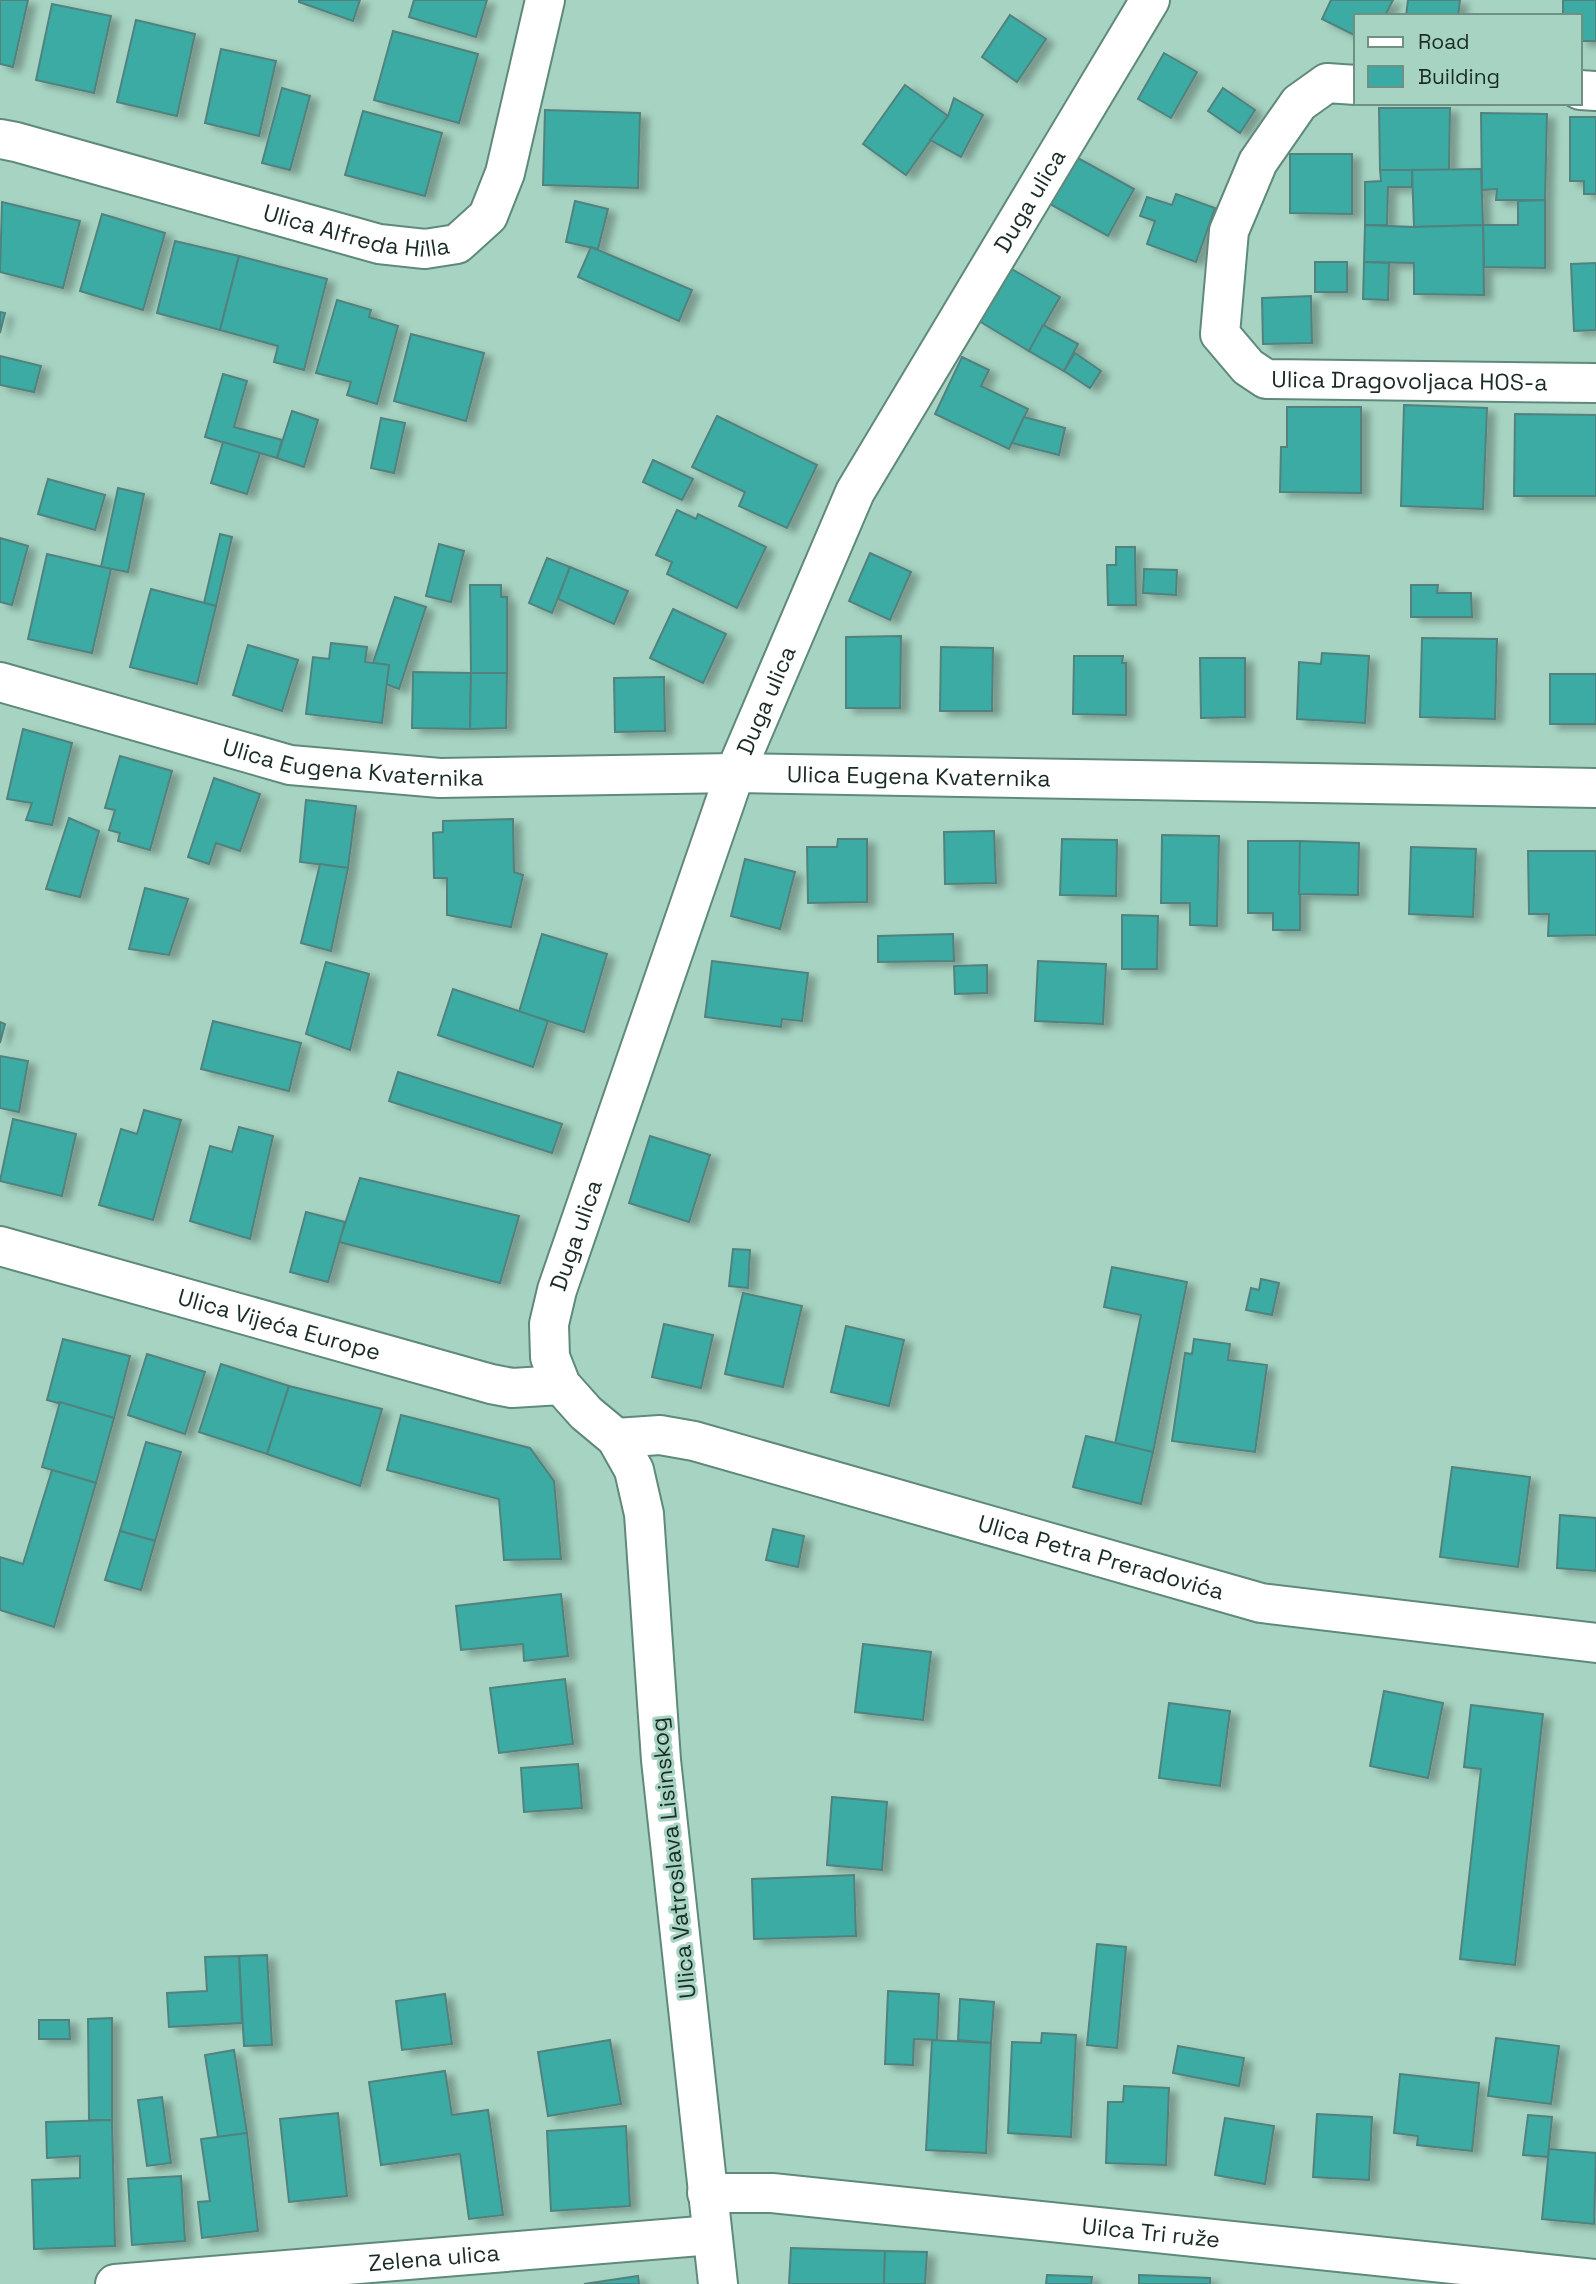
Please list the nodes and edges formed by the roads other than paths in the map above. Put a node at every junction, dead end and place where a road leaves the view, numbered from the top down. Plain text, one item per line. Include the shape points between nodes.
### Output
1 (545, 0) edge
2 (1150, 0) edge
3 (1354, 85) edge
4 (0, 139) edge
5 (1596, 383) edge
6 (0, 682) edge
7 (734, 773) junction
8 (1596, 788) edge
9 (0, 1246) edge
10 (561, 1385) junction
11 (616, 1438) junction
12 (1596, 1643) edge
13 (707, 2193) junction
14 (712, 2235) junction
15 (1596, 2279) edge
16 (114, 2284) edge
17 (718, 2284) edge

1 - 4 street, Ulica Alfreda Hilla via 505,173 488,216 457,244 425,249 379,244
2 - 7 street, Duga ulica via 855,492
3 - 5 street, Ulica Dragovoljaca HOS-a via 1327,83 1298,103 1258,162 1229,232 1220,334 1248,367 1266,379
6 - 7 street, Ulica Eugena Kvaternika via 290,765 440,778
7 - 8 street, Ulica Eugena Kvaternika
7 - 10 street, Duga ulica via 557,1290 549,1324 550,1357
9 - 10 street, Ulica Vijeća Europe via 491,1384 512,1388
10 - 11 street, Duga ulica
11 - 12 street, Ulica Petra Preradovića via 660,1435 694,1441 1261,1603
11 - 13 street, Ulica Vatroslava Lisinskog via 635,1470 644,1514 661,1760
13 - 14 street, Ulica Vatroslava Lisinskog
13 - 15 street, Uilca Tri ruže via 772,2193
14 - 16 street, Zelena ulica
14 - 17 street, Ulica Vatroslava Lisinskog

